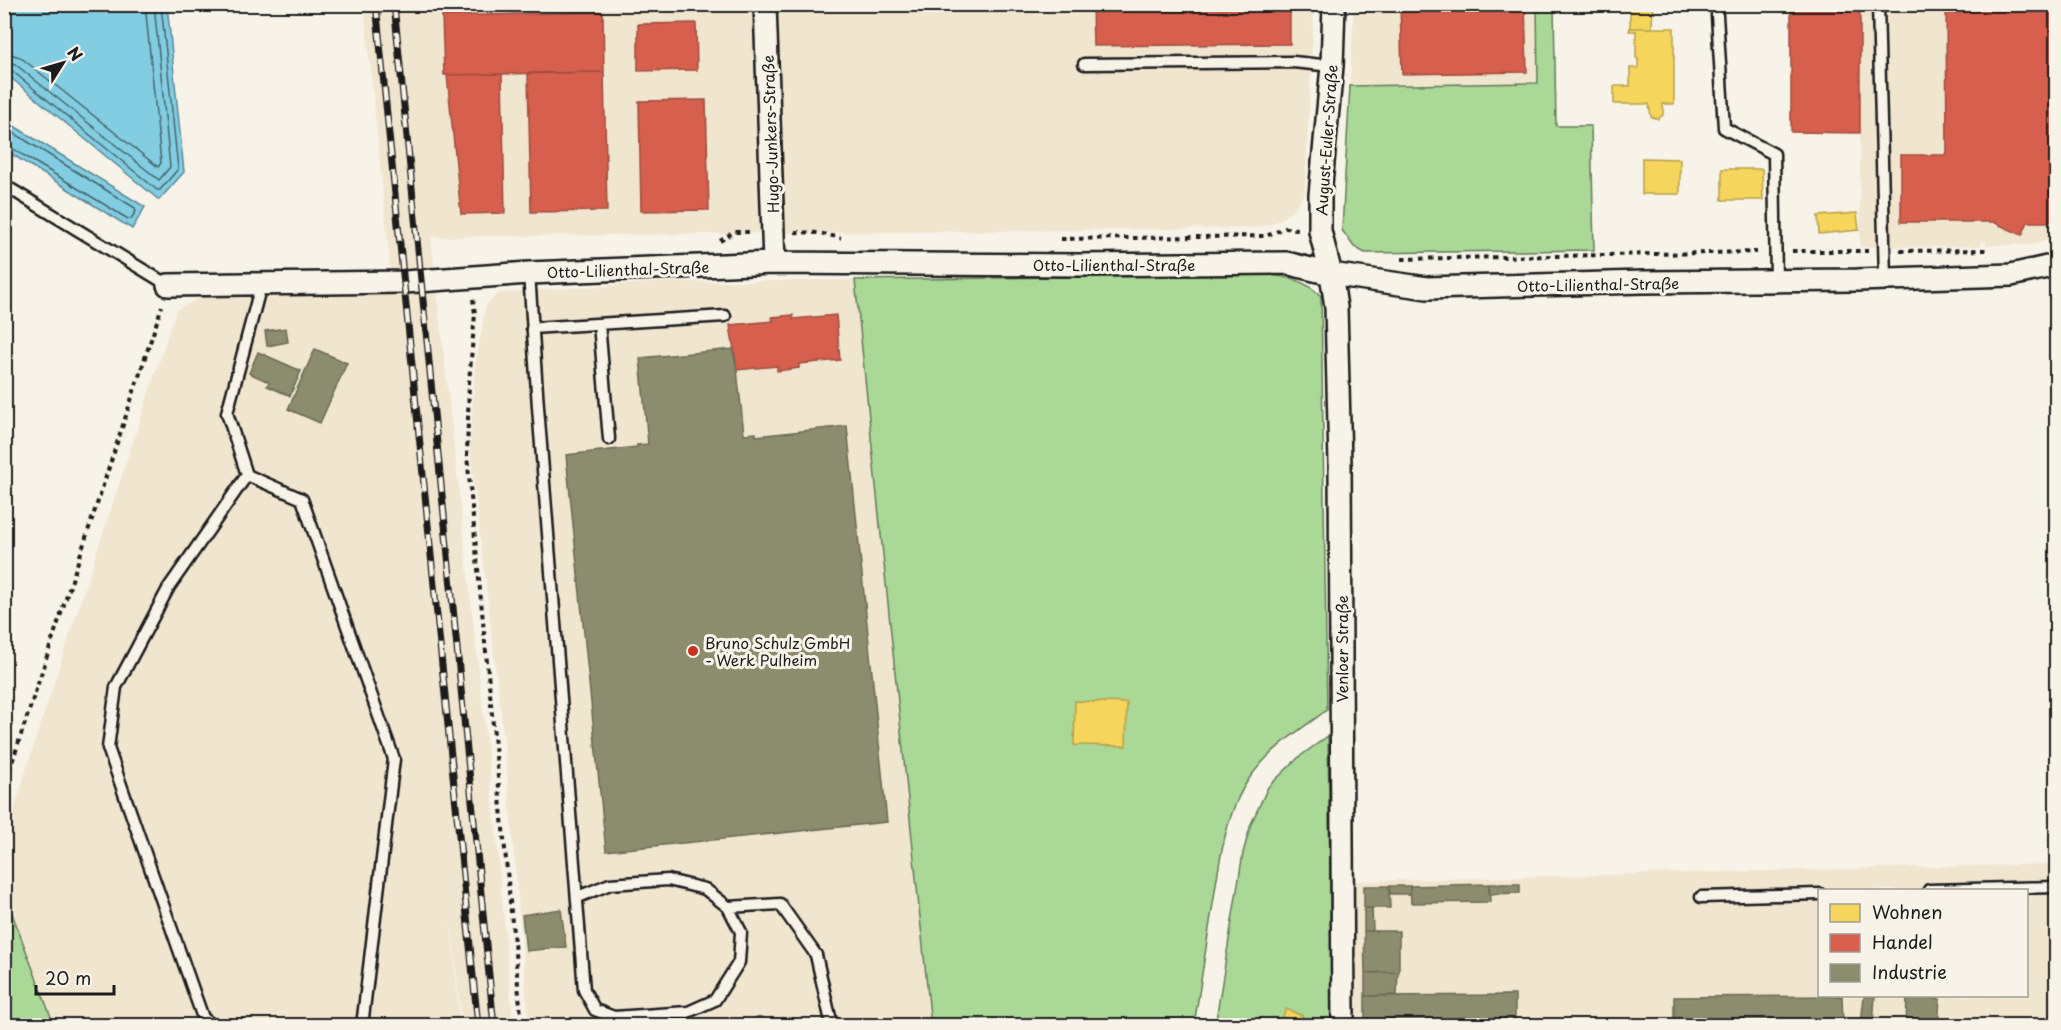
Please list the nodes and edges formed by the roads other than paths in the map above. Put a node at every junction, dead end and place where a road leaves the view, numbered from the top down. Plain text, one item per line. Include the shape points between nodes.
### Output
1 (765, 4) edge
2 (1334, 4) edge
3 (1878, 4) edge
4 (1717, 15) dead end
5 (1084, 64) dead end
6 (1332, 66) junction
7 (4, 185) edge
8 (774, 263) junction
9 (2056, 265) edge
10 (529, 273) junction
11 (1331, 274) junction
12 (1886, 279) junction
13 (1776, 280) junction
14 (168, 285) joint
15 (261, 285) junction
16 (725, 316) dead end
17 (599, 324) junction
18 (532, 328) junction
19 (609, 439) dead end
20 (247, 475) junction
21 (2056, 887) edge
22 (1992, 889) edge
23 (1818, 894) edge
24 (578, 897) junction
25 (1701, 897) dead end
26 (728, 907) junction
27 (214, 1026) edge
28 (362, 1026) edge
29 (832, 1026) edge
30 (1343, 1026) edge

1 - 8 street, Hugo-Junkers-Straße
2 - 6 street, August-Euler-Straße
3 - 12 lane
4 - 13 lane via 1724,128 1774,154
5 - 6 lane via 1293,62
6 - 11 street, August-Euler-Straße via 1320,195 1320,231
7 - 14 lane
8 - 10 street, Otto-Lilienthal-Straße
8 - 11 street, Otto-Lilienthal-Straße via 1287,263
9 - 12 street, Otto-Lilienthal-Straße via 2011,274
10 - 15 street, Otto-Lilienthal-Straße via 405,282
10 - 18 lane
11 - 13 street, Otto-Lilienthal-Straße via 1427,288
11 - 30 street, Venloer Straße via 1336,307 1340,464
12 - 13 street, Otto-Lilienthal-Straße
14 - 15 street, Otto-Lilienthal-Straße
15 - 20 lane via 226,413
16 - 17 lane
17 - 18 lane
17 - 19 lane
18 - 24 lane
20 - 27 lane via 169,587 116,687 108,748 203,1018
20 - 28 lane via 302,499 394,759
21 - 22 lane
23 - 25 lane
24 - 26 lane via 610,885 668,880 705,890
24 - 26 lane via 584,990 595,1010 614,1017 688,1012 715,1000 739,962 741,932
26 - 29 lane via 780,904 816,955

